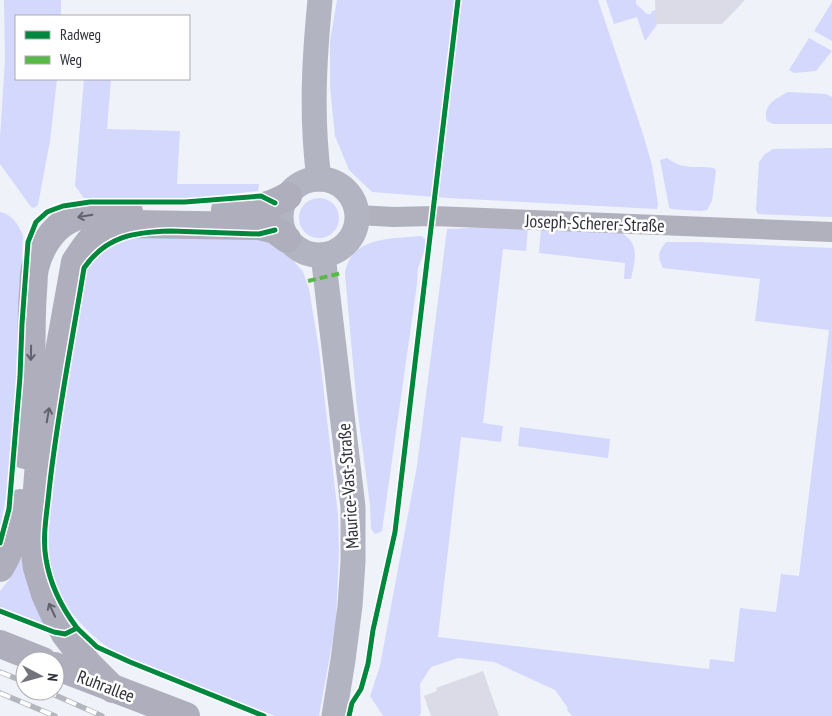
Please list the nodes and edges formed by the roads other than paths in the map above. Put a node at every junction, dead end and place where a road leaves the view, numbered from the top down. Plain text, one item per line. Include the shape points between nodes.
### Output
1 (320, 0) edge
2 (319, 179) junction
3 (288, 196) junction
4 (357, 215) junction
5 (832, 232) edge
6 (287, 239) junction
7 (323, 255) junction
8 (0, 568) edge
9 (0, 644) edge
10 (18, 651) edge
11 (65, 670) edge
12 (113, 689) junction
13 (186, 716) edge
14 (334, 716) edge

1 - 2 main road via 313,94
2 - 3 main road via 303,183
2 - 4 main road via 347,191 356,206
3 - 6 main road via 282,211
3 -> 8 highway via 260,208 82,215 69,219 50,237 35,269 31,373 16,532
4 - 5 street, Joseph-Scherer-Straße
4 - 7 main road via 351,239 339,250
6 - 7 main road via 308,254
12 -> 6 highway via 88,664 54,614 37,568 33,539 39,462 75,262 99,232 126,225 260,226 275,230
7 - 14 main road, Maurice-Vast-Straße via 353,507 350,606
9 - 10 highway
11 - 12 highway, Ruhrallee
12 - 13 highway, Ruhrallee

